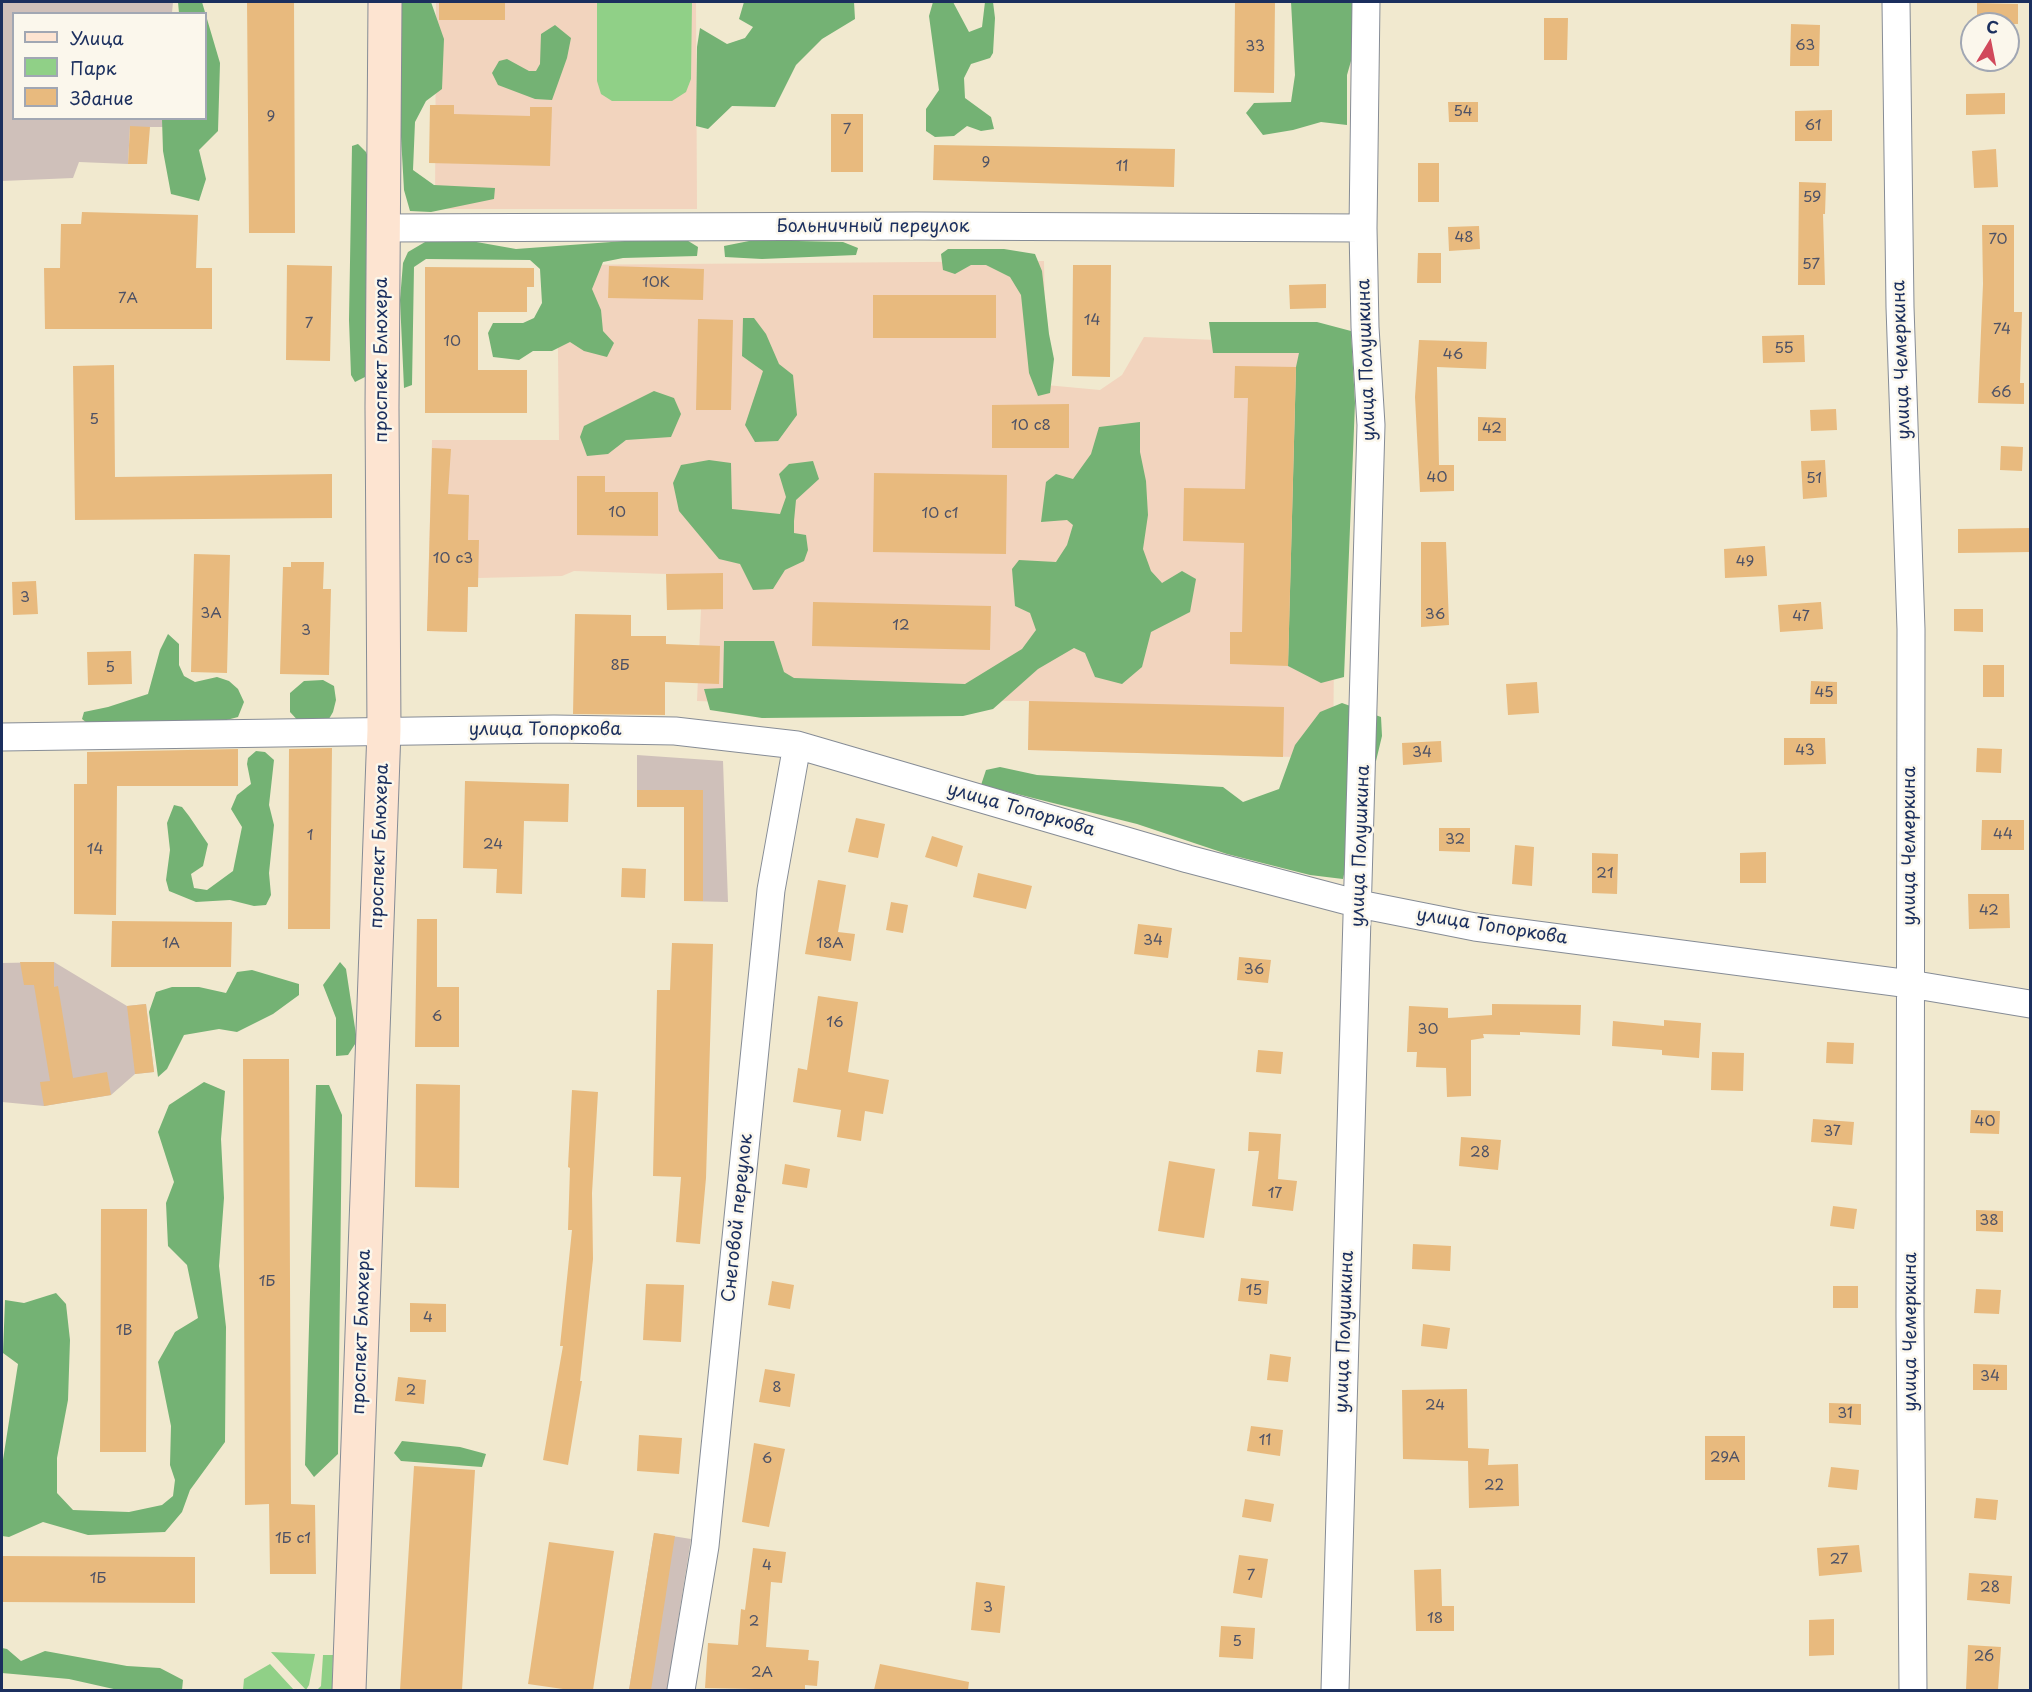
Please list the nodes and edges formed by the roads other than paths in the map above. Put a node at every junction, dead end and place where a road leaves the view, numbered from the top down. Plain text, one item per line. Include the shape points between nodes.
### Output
1 (385, 2) edge
2 (1366, 2) edge
3 (1896, 2) edge
4 (383, 228) junction
5 (1363, 228) junction
6 (384, 730) junction
7 (2, 737) edge
8 (797, 745) junction
9 (1359, 904) junction
10 (1910, 984) junction
11 (2031, 1004) edge
12 (349, 1690) edge
13 (681, 1690) edge
14 (1335, 1690) edge
15 (1913, 1690) edge

1 - 4 main road, проспект Блюхера
2 - 5 street, улица Полушкина
3 - 10 street, улица Чемеркина via 1900,307 1911,629
4 - 5 street, Больничный переулок
4 - 6 main road, проспект Блюхера
5 - 9 street, улица Полушкина via 1371,425
6 - 7 street, улица Топоркова
6 - 8 street, улица Топоркова via 675,731
6 - 12 main road, проспект Блюхера
8 - 9 street, улица Топоркова via 1227,870
8 - 13 street, Снеговой переулок via 771,890 705,1546
9 - 10 street, улица Топоркова via 1475,927
9 - 14 street, улица Полушкина
10 - 11 street, улица Топоркова
10 - 15 street, улица Чемеркина

